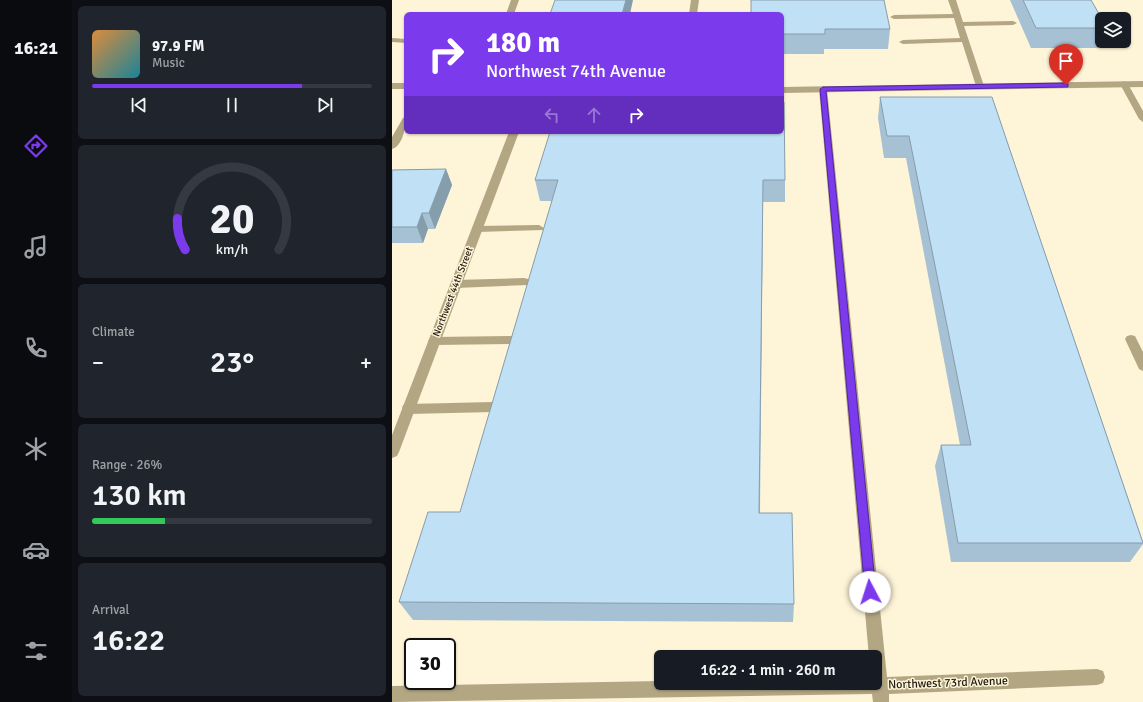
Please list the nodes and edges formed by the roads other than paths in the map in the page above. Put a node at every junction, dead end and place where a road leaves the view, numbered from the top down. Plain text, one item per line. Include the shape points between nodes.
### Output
1 (516, 0) edge
2 (695, 0) edge
3 (952, 0) edge
4 (511, 12) edge
5 (693, 12) edge
6 (894, 17) dead end
7 (958, 20) junction
8 (1013, 23) dead end
9 (392, 40) edge
10 (965, 40) junction
11 (404, 41) edge
12 (903, 42) dead end
13 (1124, 84) junction
14 (1143, 84) edge
15 (392, 86) edge
16 (404, 86) edge
17 (980, 86) junction
18 (823, 89) junction
19 (784, 90) edge
20 (1143, 119) edge
21 (404, 124) edge
22 (513, 134) edge
23 (392, 146) edge
24 (538, 228) dead end
25 (477, 229) junction
26 (524, 282) dead end
27 (456, 284) junction
28 (1131, 339) dead end
29 (434, 340) junction
30 (511, 340) edge
31 (1143, 366) edge
32 (493, 407) edge
33 (408, 409) junction
34 (392, 452) edge
35 (1097, 677) dead end
36 (392, 694) edge
37 (880, 694) edge

1 - 4 street
2 - 5 street
3 - 7 street
6 - 7 street
7 - 8 street
7 - 10 street
9 - 11 street
10 - 12 street
10 - 17 street
13 - 14 street
13 - 17 street
13 - 20 street
15 - 16 street
17 - 18 street
18 - 19 street
18 - 37 street
21 - 23 street
22 - 25 street, Northwest 44th Street
24 - 25 street
25 - 27 street, Northwest 44th Street
26 - 27 street
27 - 29 street, Northwest 44th Street
28 - 31 street
29 - 30 street
29 - 33 street, Northwest 44th Street
32 - 33 street
33 - 34 street, Northwest 44th Street
35 - 37 street, Northwest 73rd Avenue
36 - 37 street, Northwest 73rd Avenue

